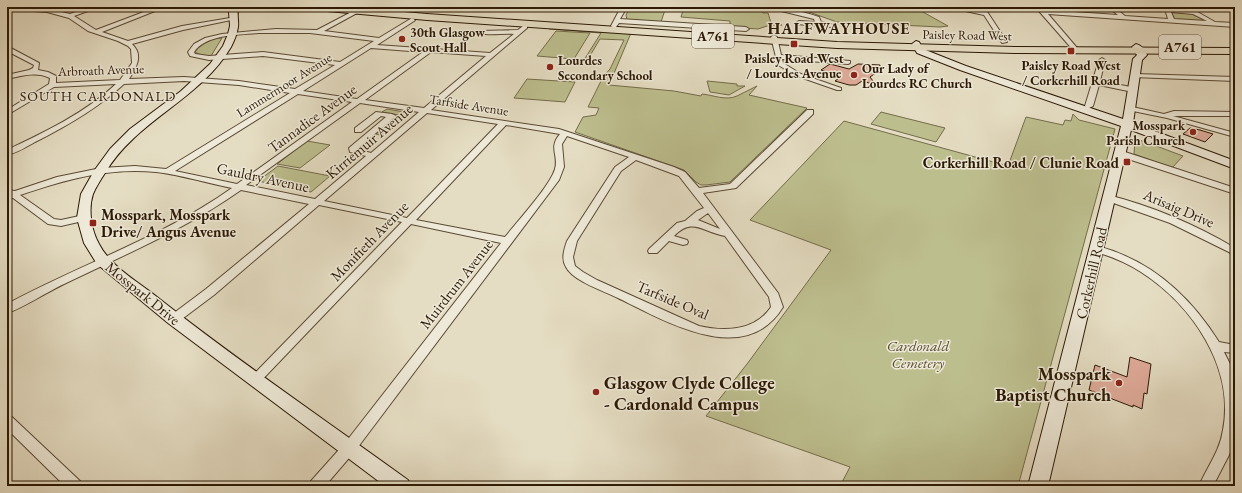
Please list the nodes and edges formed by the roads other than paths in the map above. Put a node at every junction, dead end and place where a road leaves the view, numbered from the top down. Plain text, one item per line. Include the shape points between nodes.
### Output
1 (7, 7) edge
2 (25, 7) edge
3 (96, 7) edge
4 (162, 7) edge
5 (235, 7) edge
6 (316, 7) edge
7 (339, 7) edge
8 (624, 7) edge
9 (768, 7) edge
10 (950, 7) edge
11 (981, 7) edge
12 (1111, 7) edge
13 (361, 9) edge
14 (1040, 10) edge
15 (7, 13) edge
16 (426, 13) edge
17 (986, 14) junction
18 (69, 16) junction
19 (1123, 17) junction
20 (234, 18) junction
21 (1171, 20) junction
22 (508, 21) junction
23 (798, 23) dead end
24 (1215, 23) junction
25 (616, 24) junction
26 (819, 24) junction
27 (832, 24) dead end
28 (1235, 25) edge
29 (746, 29) dead end
30 (97, 32) junction
31 (318, 32) junction
32 (481, 32) dead end
33 (232, 34) junction
34 (775, 39) junction
35 (379, 40) junction
36 (127, 43) junction
37 (370, 46) junction
38 (922, 46) junction
39 (1007, 46) junction
40 (7, 48) edge
41 (1235, 48) edge
42 (1074, 49) junction
43 (430, 50) junction
44 (1134, 51) junction
45 (1235, 51) edge
46 (492, 55) junction
47 (220, 57) junction
48 (778, 57) junction
49 (1102, 60) dead end
50 (848, 62) dead end
51 (341, 64) junction
52 (31, 72) junction
53 (1135, 76) junction
54 (7, 77) edge
55 (201, 79) junction
56 (1235, 79) edge
57 (123, 82) junction
58 (1096, 82) junction
59 (52, 85) junction
60 (839, 89) dead end
61 (1133, 90) junction
62 (298, 91) junction
63 (1051, 100) junction
64 (360, 101) junction
65 (390, 105) junction
66 (1089, 106) dead end
67 (426, 110) junction
68 (810, 112) dead end
69 (7, 113) edge
70 (379, 114) junction
71 (1235, 114) edge
72 (1164, 116) junction
73 (504, 123) junction
74 (1125, 128) junction
75 (358, 130) dead end
76 (566, 133) junction
77 (1235, 135) edge
78 (7, 153) edge
79 (373, 156) junction
80 (635, 157) junction
81 (1235, 166) edge
82 (169, 171) junction
83 (100, 172) junction
84 (241, 186) junction
85 (697, 191) junction
86 (1235, 191) edge
87 (9, 194) edge
88 (1108, 198) junction
89 (317, 202) junction
90 (709, 208) junction
91 (84, 218) junction
92 (410, 221) junction
93 (691, 222) junction
94 (727, 233) junction
95 (668, 236) junction
96 (508, 241) junction
97 (683, 242) dead end
98 (1097, 249) junction
99 (653, 251) dead end
100 (1235, 252) edge
101 (102, 261) junction
102 (7, 309) edge
103 (174, 319) junction
104 (1214, 346) junction
105 (1235, 349) edge
106 (255, 380) junction
107 (7, 421) edge
108 (350, 447) junction
109 (75, 486) edge
110 (316, 486) edge
111 (401, 486) edge
112 (1038, 486) edge
113 (1206, 486) edge

1 - 2 street
2 - 15 street
2 - 18 street
3 - 18 street
4 - 30 street
5 - 20 street, Mosspark Drive
6 - 13 main road, Paisley Road West / A761
7 - 13 main road, Paisley Road West / A761
8 - 25 street
9 - 26 street via 789,9 817,18
10 - 17 street
11 - 17 street
12 - 19 street
13 - 16 main road, Paisley Road West / A761
13 - 31 street
14 - 19 street
14 - 42 street
16 - 22 main road, Paisley Road West / A761
16 - 22 main road, Paisley Road West / A761
16 - 35 street, Lammermoor Avenue
17 - 39 street
18 - 30 street
19 - 21 street
20 - 33 street, Mosspark Drive
20 - 36 street via 182,28
21 - 24 street
21 - 24 street via 1167,10 1194,12
22 - 25 main road, Paisley Road West / A761
22 - 34 main road, Paisley Road West / A761
23 - 26 street
24 - 28 street
25 - 29 street, Paisley Road West
25 - 34 main road, Paisley Road West / A761
26 - 27 street
30 - 36 street
31 - 33 street via 280,30
31 - 35 street
32 - 46 street, Kirriemuir Avenue via 522,30
33 - 47 street, Mosspark Drive
33 - 47 street via 204,41 191,50 192,55 197,57
34 - 38 main road, Paisley Road West / A761 via 837,45
34 - 48 street
35 - 37 street, Lammermoor Avenue
36 - 57 street via 133,48 136,58 134,68
37 - 43 street
37 - 51 street, Lammermoor Avenue
38 - 39 main road, Paisley Road West / A761
38 - 63 street via 920,51
39 - 42 main road, Paisley Road West / A761
40 - 52 street, Arbroath Avenue via 37,64 36,69
41 - 44 main road, Paisley Road West / A761
42 - 44 main road, Paisley Road West / A761
43 - 46 street
43 - 64 street, Tannadice Avenue
44 - 45 main road, Paisley Road West / A761
44 - 53 street, Corkerhill Road
46 - 67 street, Kirriemuir Avenue
47 - 51 street via 263,54
47 - 55 street, Mosspark Drive
48 - 50 street
48 - 60 street via 780,64 799,75
49 - 58 street
51 - 62 street, Lammermoor Avenue
52 - 54 street
52 - 59 street, Arbroath Avenue via 51,75 54,79
53 - 56 street
53 - 61 street, Corkerhill Road
55 - 57 street, Arbroath Avenue
55 - 62 street, Tarfside Avenue
55 - 83 street, Mosspark Drive via 134,131 114,151
57 - 59 street, Arbroath Avenue
57 - 78 street via 82,113
58 - 61 street
58 - 66 street
59 - 69 street
61 - 74 street, Corkerhill Road
62 - 64 street, Tarfside Avenue
62 - 82 street, Lammermoor Avenue
63 - 74 street via 1090,117
63 - 74 street via 1105,117
64 - 65 street, Tarfside Avenue
64 - 84 street, Tannadice Avenue
65 - 67 street, Tarfside Avenue
65 - 70 street
67 - 73 street, Tarfside Avenue
67 - 79 street, Kirriemuir Avenue
68 - 85 street via 733,186
70 - 75 street
70 - 79 street via 392,116 352,150
71 - 72 street
72 - 74 street via 1146,111
72 - 77 street
73 - 76 street, Tarfside Avenue
73 - 92 street, Monifieth Avenue
74 - 81 street via 1187,147
74 - 81 street via 1141,138
74 - 86 street via 1136,158
74 - 88 street, Corkerhill Road
76 - 80 street, Tarfside Oval
76 - 96 street, Muirdrum Avenue via 559,140 560,166 556,178
79 - 89 street, Kirriemuir Avenue
80 - 85 street, Tarfside Oval via 677,171
80 - 94 street, Tarfside Oval via 618,169 572,241 567,260 573,270 692,327 715,333 748,330 768,320 777,307 776,302
82 - 83 street, Gauldry Avenue via 141,168
82 - 84 street, Gauldry Avenue
83 - 87 street, Gauldry Avenue via 68,177
83 - 91 street, Mosspark Drive via 87,194
84 - 89 street, Gauldry Avenue
84 - 101 street, Tannadice Avenue via 167,231
85 - 90 street, Tarfside Oval
87 - 91 street via 51,222 61,223
88 - 98 street, Corkerhill Road
88 - 100 street, Arisaig Drive via 1189,226
89 - 92 street, Gauldry Avenue
89 - 103 street, Kirriemuir Avenue
90 - 93 street via 700,212
90 - 94 street, Tarfside Oval
91 - 101 street, Mosspark Drive via 92,243
92 - 96 street, Gauldry Avenue
92 - 106 street, Monifieth Avenue
93 - 94 street
93 - 95 street via 680,224
95 - 97 street
95 - 99 street
96 - 108 street, Muirdrum Avenue
98 - 104 street via 1132,262 1167,287 1194,316
98 - 112 street, Corkerhill Road
101 - 102 street, Tannadice Avenue
101 - 103 street, Mosspark Drive
103 - 106 street, Mosspark Drive
104 - 105 street
104 - 113 street via 1222,359 1227,376 1231,421 1225,452
106 - 108 street, Mosspark Drive
107 - 109 street
108 - 110 street, Muirdrum Avenue
108 - 111 street, Mosspark Drive

